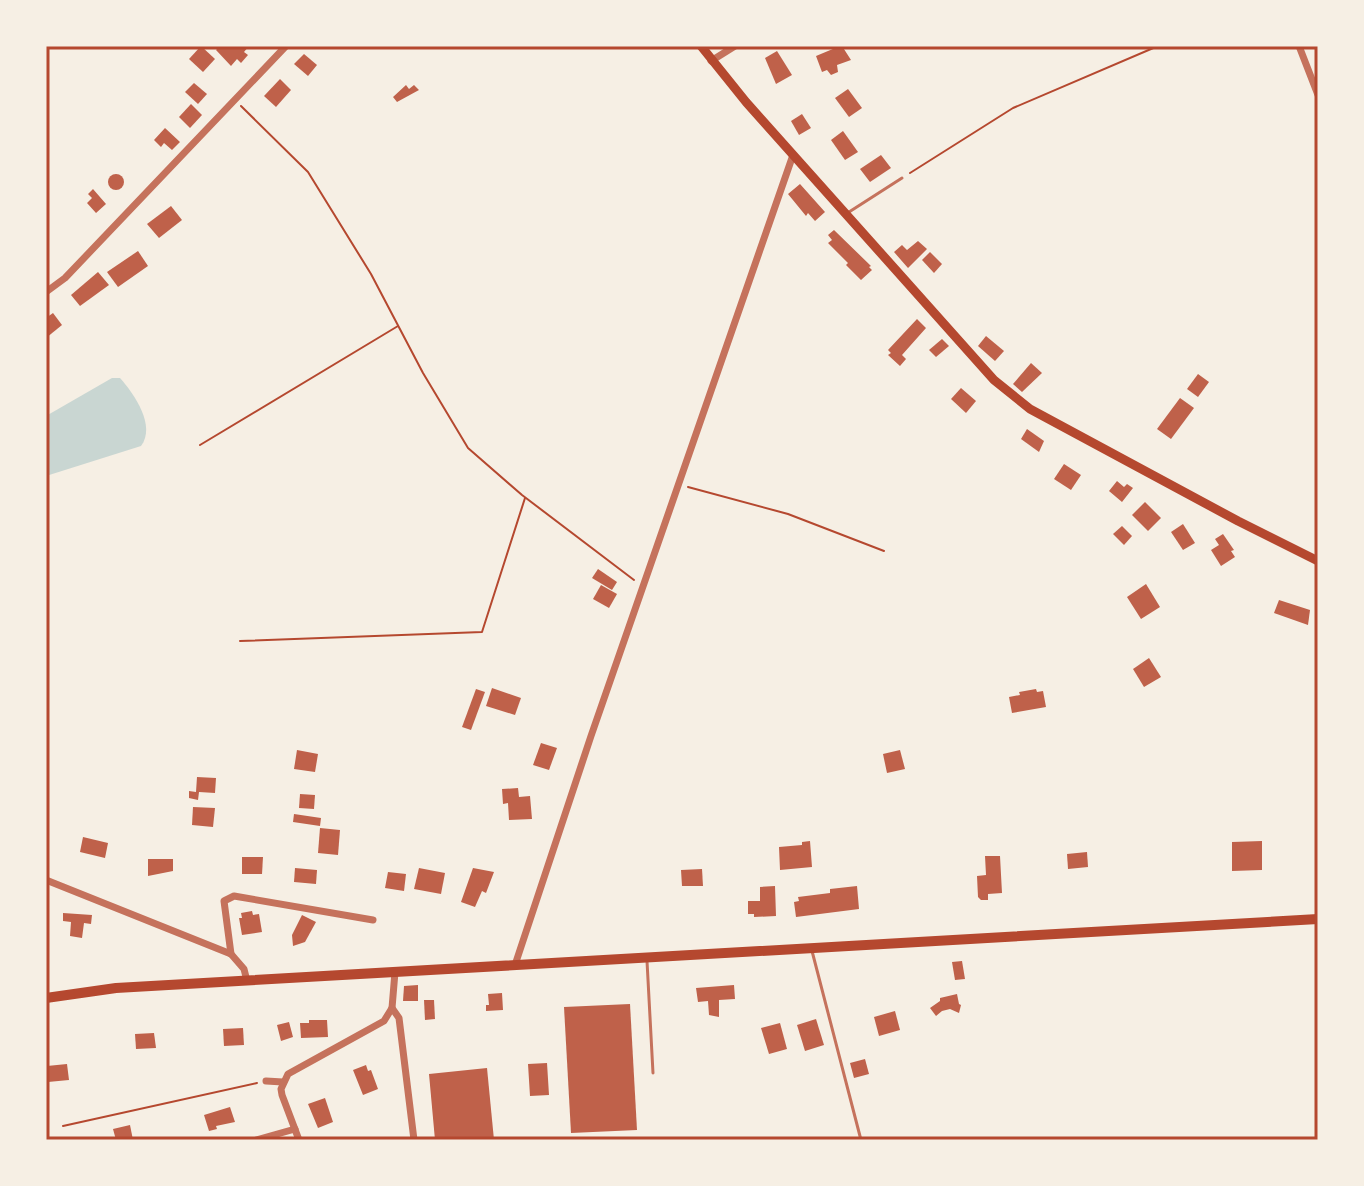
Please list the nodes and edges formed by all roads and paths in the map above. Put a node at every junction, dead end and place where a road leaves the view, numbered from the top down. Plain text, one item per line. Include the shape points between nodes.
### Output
1 (286, 46) edge
2 (701, 46) edge
3 (735, 46) edge
4 (1158, 46) edge
5 (1299, 46) edge
6 (711, 61) junction
7 (1318, 95) edge
8 (235, 99) junction
9 (793, 155) junction
10 (902, 178) joint
11 (846, 214) junction
12 (46, 292) edge
13 (398, 326) junction
14 (200, 445) dead end
15 (679, 484) junction
16 (525, 497) junction
17 (884, 551) dead end
18 (1318, 561) edge
19 (643, 591) junction
20 (240, 641) dead end
21 (46, 880) edge
22 (1318, 919) edge
23 (373, 920) dead end
24 (811, 948) junction
25 (231, 954) junction
26 (647, 958) junction
27 (515, 965) junction
28 (395, 972) junction
29 (247, 981) junction
30 (46, 998) edge
31 (392, 1008) junction
32 (653, 1073) dead end
33 (266, 1081) joint
34 (283, 1082) junction
35 (63, 1126) dead end
36 (295, 1129) junction
37 (256, 1140) edge
38 (299, 1140) edge
39 (414, 1140) edge
40 (861, 1140) edge

1 - 8 street
2 - 6 main road
3 - 6 street
4 - 10 path via 1013,108
5 - 7 street
6 - 9 main road
8 - 12 street
8 - 13 path via 308,172
9 - 11 main road
9 - 15 street
10 - 11 lane
11 - 18 main road via 994,380 1030,409
13 - 14 path
13 - 16 path via 468,448
15 - 17 path via 788,514
15 - 19 street
16 - 19 path
16 - 20 path via 482,632
19 - 27 street
21 - 25 street
22 - 24 main road
23 - 25 street via 234,896 224,901
24 - 26 main road
24 - 40 lane
25 - 29 street
26 - 27 main road
26 - 32 lane
27 - 28 main road
28 - 29 main road
28 - 31 street
29 - 30 main road via 116,988
31 - 34 street via 384,1021 295,1069
31 - 39 street via 399,1018
33 - 34 street
33 - 35 path
34 - 36 street via 282,1095
36 - 37 street
36 - 38 street

